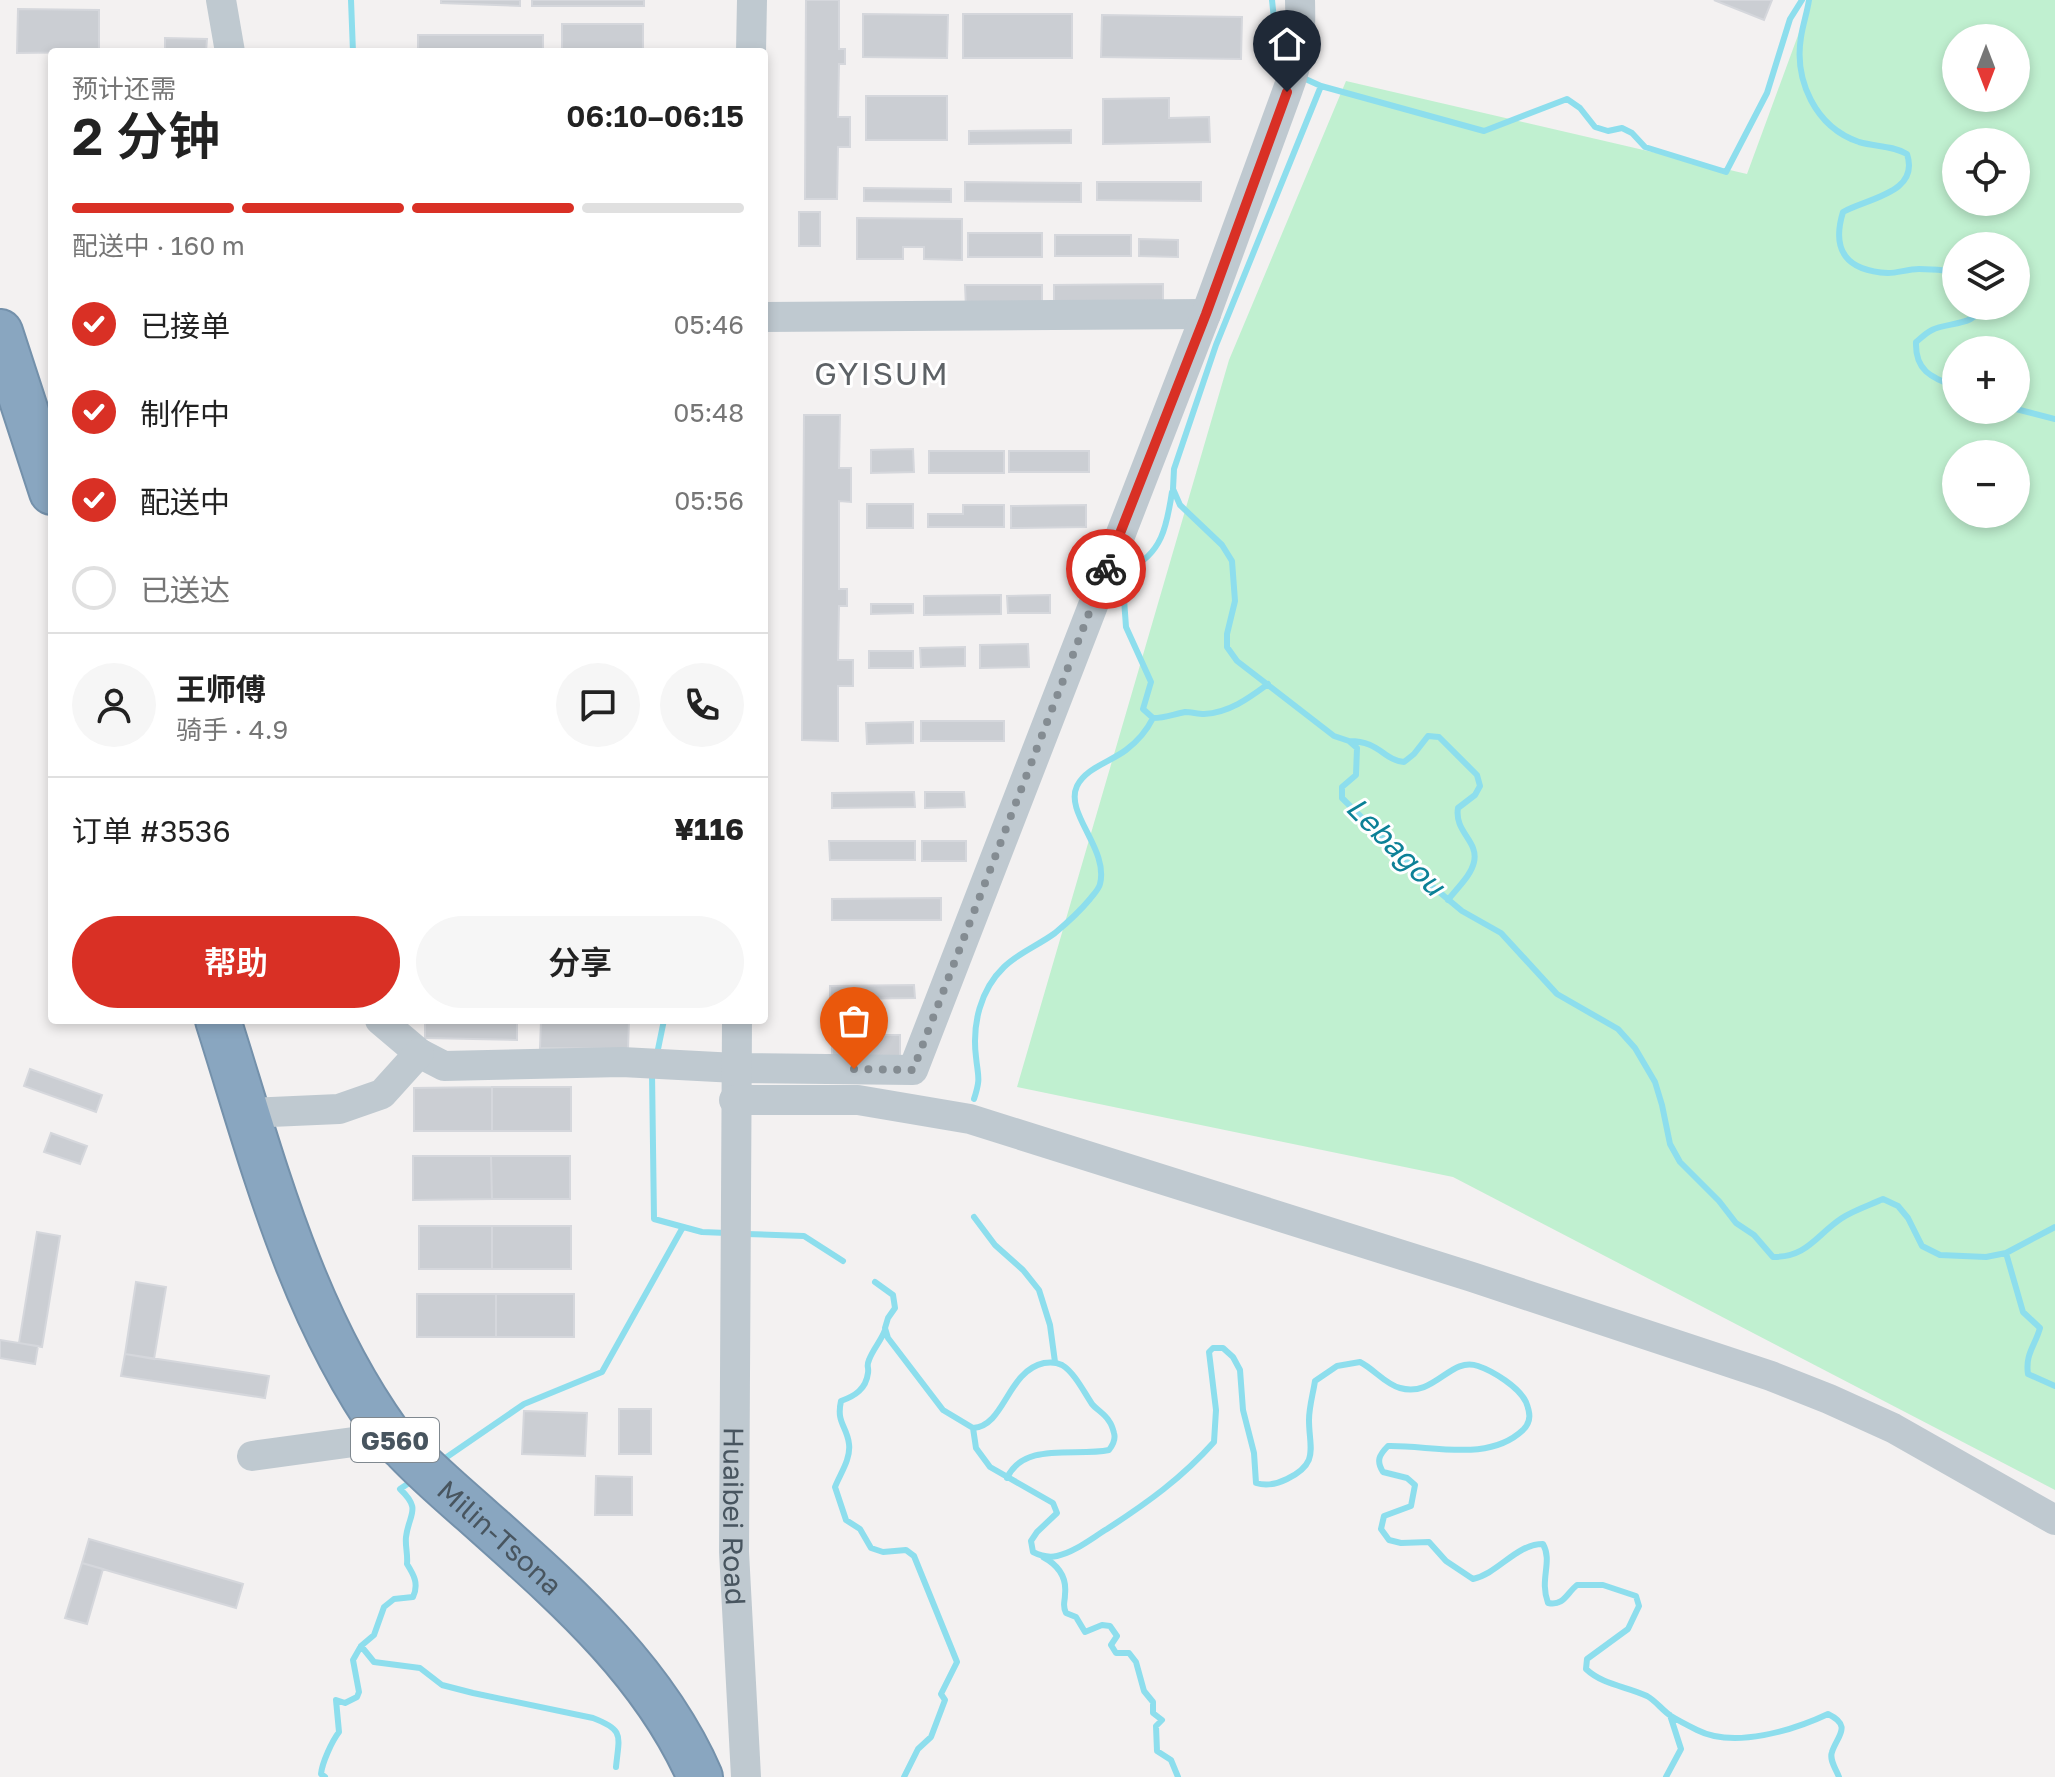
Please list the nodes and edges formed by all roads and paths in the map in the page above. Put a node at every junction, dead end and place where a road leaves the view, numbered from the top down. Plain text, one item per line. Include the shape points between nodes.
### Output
1 (221, 0) edge
2 (752, 0) edge
3 (1300, 0) edge
4 (229, 48) edge
5 (751, 48) edge
6 (1206, 314) junction
7 (768, 317) edge
8 (0, 332) edge
9 (48, 473) edge
10 (219, 1024) edge
11 (385, 1024) edge
12 (737, 1024) edge
13 (419, 1053) junction
14 (736, 1068) junction
15 (734, 1100) junction
16 (248, 1113) junction
17 (390, 1437) junction
18 (252, 1456) dead end
19 (2055, 1520) edge
20 (700, 1777) edge
21 (746, 1777) edge

1 - 4 street
2 - 5 street
3 - 6 street via 1298,62
6 - 7 street
6 - 14 street via 913,1070
8 - 9 highway
10 - 16 highway, Milin-Tsona / G560
11 - 13 street
12 - 14 street
13 - 14 street via 444,1066 622,1062
13 - 16 street via 382,1094 339,1109
14 - 15 street
15 - 19 street via 858,1100 970,1119 1472,1277 1829,1399 1893,1428
15 - 21 street, Huaibei Road via 734,1552
16 - 17 highway, Milin-Tsona / G560 via 314,1304
17 - 18 street
17 - 20 highway, Milin-Tsona / G560 via 564,1594 626,1658 658,1700

